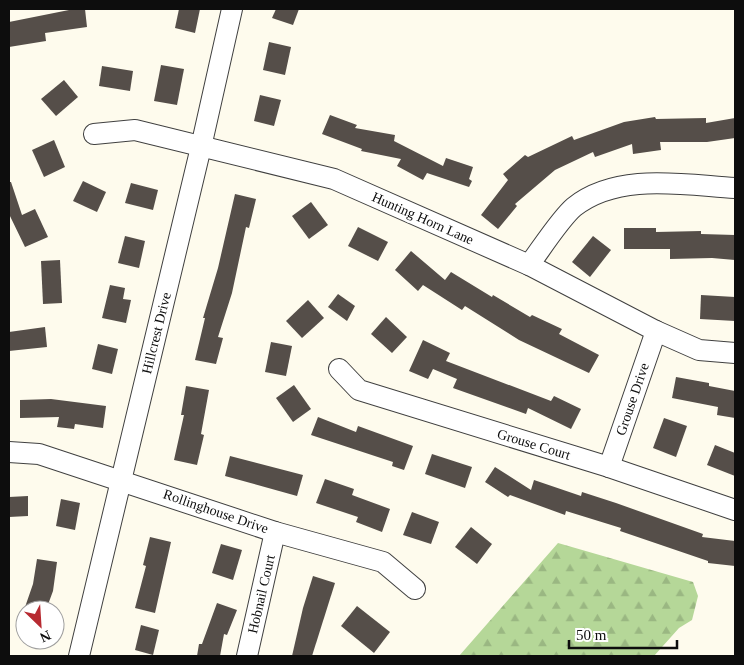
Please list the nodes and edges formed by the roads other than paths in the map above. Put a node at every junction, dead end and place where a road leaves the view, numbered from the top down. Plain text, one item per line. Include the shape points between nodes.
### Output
1 (232, 9) edge
2 (94, 134) dead end
3 (201, 147) junction
4 (735, 188) edge
5 (529, 265) junction
6 (656, 331) junction
7 (735, 353) edge
8 (340, 369) dead end
9 (9, 452) edge
10 (609, 467) junction
11 (121, 479) junction
12 (735, 510) edge
13 (275, 532) junction
14 (415, 589) dead end
15 (79, 656) edge
16 (247, 656) edge

1 - 3 street, Hillcrest Drive
2 - 3 street, Hunting Horn Lane via 135,130
3 - 5 street, Hunting Horn Lane via 334,179
3 - 11 street, Hillcrest Drive
4 - 5 street via 645,183 600,192 574,208
5 - 6 street, Hunting Horn Lane
6 - 7 street, Hunting Horn Lane via 699,350
6 - 10 street, Grouse Drive
8 - 10 street, Grouse Court via 359,390
9 - 11 street, Rollinghouse Drive via 39,454
10 - 12 street, Grouse Court
11 - 13 street, Rollinghouse Drive
11 - 15 street, Hillcrest Drive
13 - 14 street, Rollinghouse Drive via 383,562
13 - 16 street, Hobnail Court

